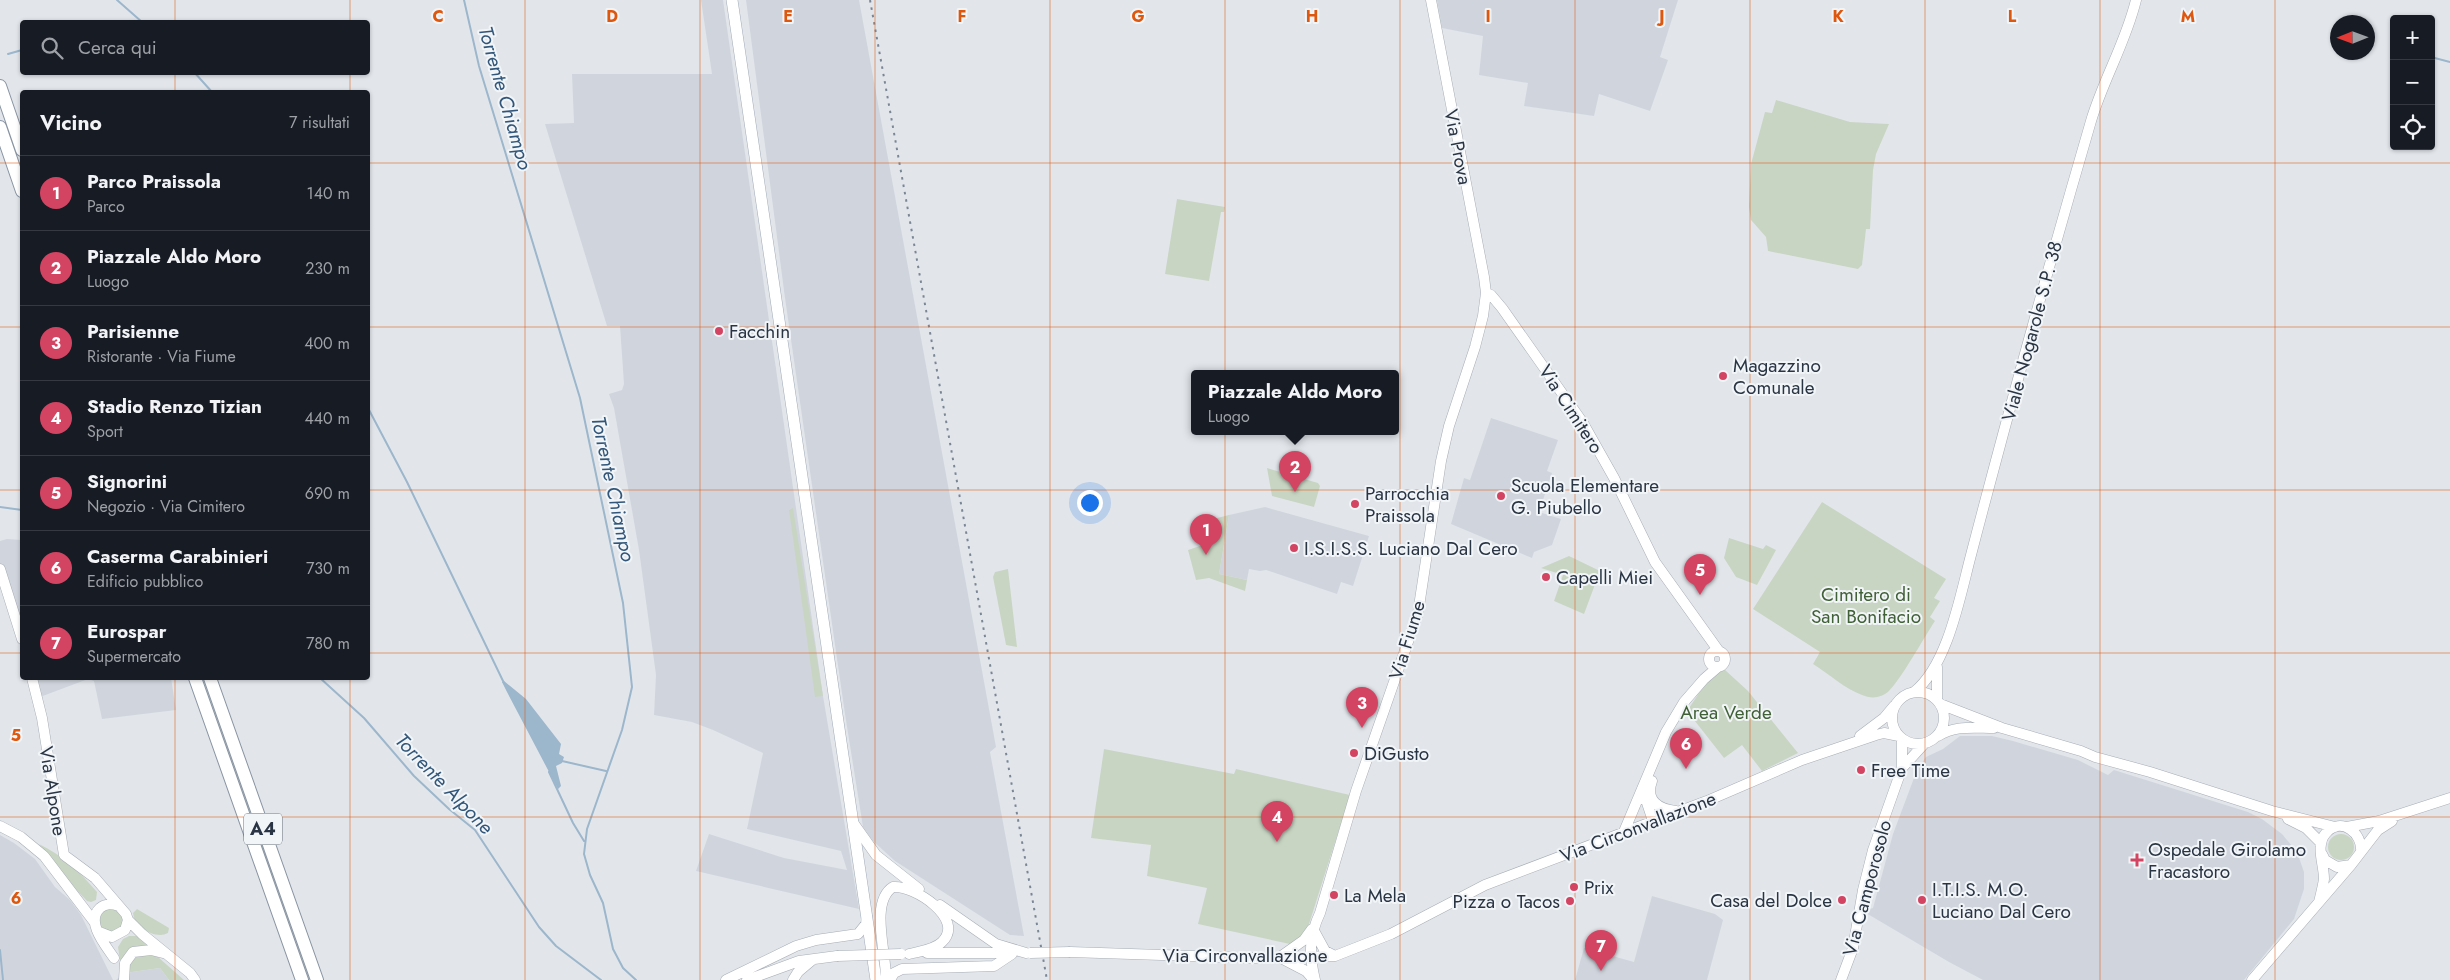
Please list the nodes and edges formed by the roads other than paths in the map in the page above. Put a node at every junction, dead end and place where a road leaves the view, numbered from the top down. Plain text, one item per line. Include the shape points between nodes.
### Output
1 (732, 0) edge
2 (1430, 0) edge
3 (2136, 0) edge
4 (0, 86) edge
5 (0, 127) edge
6 (20, 144) edge
7 (20, 185) edge
8 (1486, 293) junction
9 (1485, 304) junction
10 (1505, 312) junction
11 (0, 569) edge
12 (20, 633) edge
13 (1937, 666) junction
14 (32, 680) edge
15 (196, 680) edge
16 (211, 680) edge
17 (1914, 692) junction
18 (1938, 701) junction
19 (1896, 704) junction
20 (2002, 728) junction
21 (1938, 736) junction
22 (1900, 738) junction
23 (1854, 741) junction
24 (1924, 744) junction
25 (1654, 761) junction
26 (1902, 768) junction
27 (1640, 797) junction
28 (2450, 798) edge
29 (2272, 810) junction
30 (1677, 812) junction
31 (2403, 814) junction
32 (853, 822) junction
33 (1649, 823) junction
34 (0, 826) edge
35 (2336, 827) junction
36 (2347, 827) junction
37 (1622, 834) junction
38 (2321, 848) junction
39 (2361, 852) junction
40 (2351, 865) junction
41 (102, 888) junction
42 (2319, 902) junction
43 (82, 905) junction
44 (119, 906) junction
45 (102, 907) junction
46 (867, 916) junction
47 (128, 920) junction
48 (97, 927) junction
49 (1312, 929) junction
50 (979, 933) junction
51 (142, 934) junction
52 (119, 935) junction
53 (972, 952) junction
54 (1028, 953) junction
55 (905, 954) junction
56 (1012, 954) junction
57 (1335, 956) junction
58 (1280, 957) junction
59 (1310, 957) junction
60 (114, 958) junction
61 (173, 958) junction
62 (814, 958) junction
63 (762, 976) edge
64 (122, 980) edge
65 (195, 980) edge
66 (302, 980) edge
67 (317, 980) edge
68 (726, 980) edge
69 (747, 980) edge
70 (793, 980) edge
71 (876, 980) edge
72 (886, 980) edge
73 (890, 980) edge
74 (1314, 980) edge
75 (1841, 980) edge
76 (2252, 980) edge

1 - 32 main road
2 - 8 main road, Via Prova
3 - 13 main road, Viale Nogarole S.P. 38 via 2093,115 2034,319 1962,590
4 - 6 highway
5 - 7 highway
8 - 9 main road, Via Fiume
8 - 10 main road, Via Cimitero
9 - 10 main road
9 - 49 main road, Via Fiume via 1481,329 1445,444 1418,613
10 - 25 main road, Via Cimitero via 1583,423 1656,562 1708,638 1714,658 1704,679 1675,716
11 - 12 main road
13 - 17 main road via 1929,679
13 - 18 main road
14 - 41 main road, Via Alpone via 42,718 62,850 68,859 89,872
15 - 66 highway, A4
16 - 67 highway, A4
17 - 18 main road via 1922,692
17 - 19 main road
18 - 20 main road
18 - 21 main road via 1945,720
19 - 22 main road via 1892,720
19 - 23 main road, Via Circonvallazione via 1884,718
20 - 21 main road via 1962,727
20 - 29 main road
21 - 24 main road
22 - 23 main road, Via Circonvallazione via 1884,733
22 - 24 main road via 1913,744
22 - 26 main road, Via Camporosolo
23 - 30 main road, Via Circonvallazione
24 - 26 main road, Via Camporosolo
25 - 27 main road
25 - 30 main road via 1656,767 1649,796 1662,808
26 - 75 main road, Via Camporosolo via 1873,850 1853,948
27 - 33 main road via 1646,800
27 - 37 main road
28 - 31 main road
29 - 35 main road
29 - 38 main road via 2306,828
30 - 33 main road, Via Circonvallazione
31 - 36 main road
31 - 39 main road via 2378,830
32 - 46 main road
32 - 50 main road via 876,855
33 - 37 main road, Via Circonvallazione
34 - 43 main road via 44,856
35 - 36 main road
35 - 38 main road via 2326,833
36 - 39 main road via 2360,840
37 - 57 main road, Via Circonvallazione via 1485,885 1391,934
38 - 40 main road via 2325,860 2337,867
38 - 42 main road via 2324,878
39 - 40 main road
40 - 42 main road
41 - 44 main road, Via Alpone
41 - 45 main road
42 - 76 main road
43 - 45 main road
43 - 48 main road
44 - 45 main road
44 - 47 main road
45 - 48 main road via 96,915
46 - 68 main road via 866,924 858,934 796,946
46 - 71 main road
47 - 51 main road
47 - 52 main road
48 - 52 main road via 107,937
48 - 60 main road
49 - 57 main road via 1325,951
49 - 58 main road via 1304,940
49 - 59 main road, Via Fiume
50 - 53 main road
50 - 54 main road via 1003,948
51 - 52 main road
51 - 61 main road
52 - 60 main road
53 - 55 main road, Via Circonvallazione
53 - 56 main road, Via Circonvallazione
54 - 56 main road, Via Circonvallazione
54 - 58 main road, Via Circonvallazione, bridge
55 - 62 main road, Via Circonvallazione, bridge
55 - 72 main road via 941,944 947,934 946,920 938,908 917,893 908,888 893,887 880,906
56 - 73 main road via 994,966 908,967 897,971
57 - 59 main road, Via Circonvallazione
57 - 74 main road via 1318,967
58 - 59 main road, Via Circonvallazione
58 - 74 main road via 1306,971
59 - 74 main road, Via Fiume
60 - 64 main road
61 - 64 main road via 151,950 134,952 125,963
61 - 65 main road
62 - 63 main road, Via Circonvallazione
62 - 70 main road
63 - 69 main road, Via Circonvallazione

